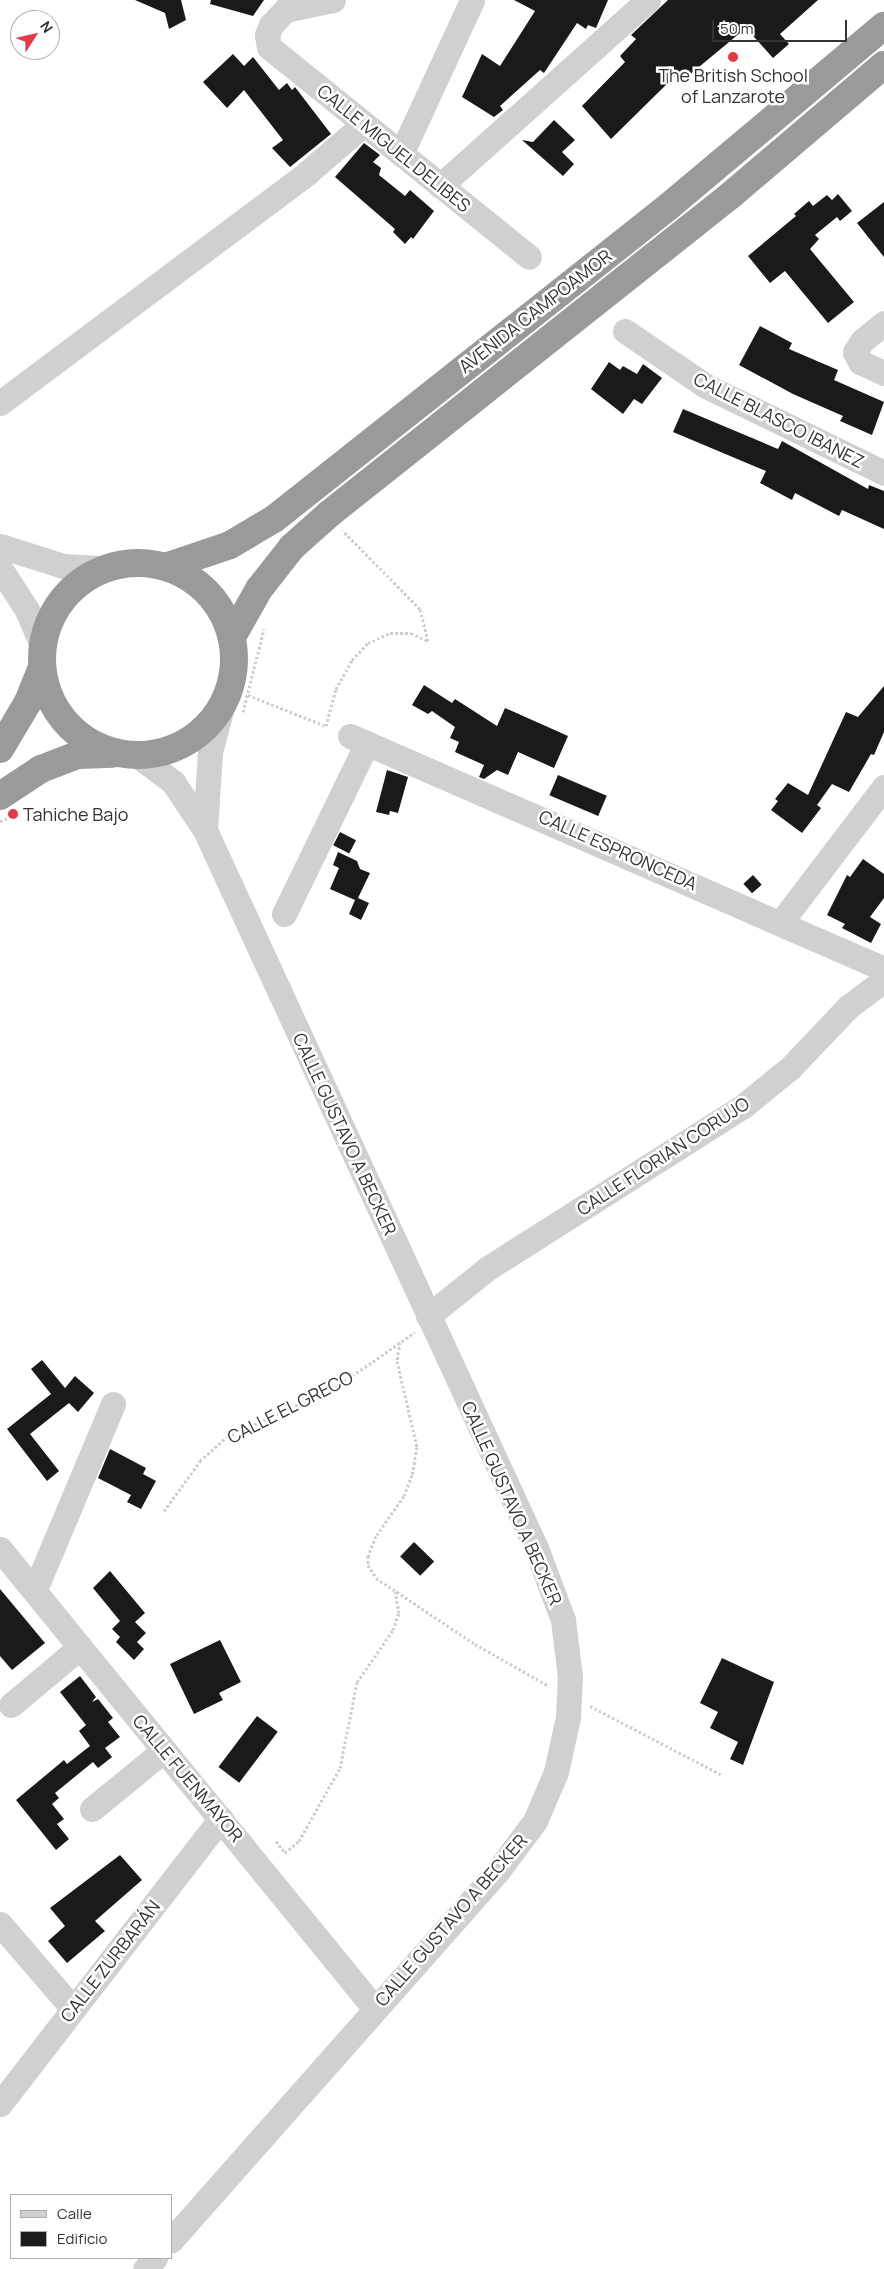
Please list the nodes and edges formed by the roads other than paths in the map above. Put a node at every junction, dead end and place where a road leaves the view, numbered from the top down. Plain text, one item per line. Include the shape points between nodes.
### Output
1 (333, 0) edge
2 (472, 0) edge
3 (648, 0) edge
4 (884, 26) edge
5 (884, 65) edge
6 (364, 124) junction
7 (401, 154) junction
8 (440, 186) junction
9 (529, 257) dead end
10 (884, 323) edge
11 (626, 331) dead end
12 (884, 373) edge
13 (0, 402) edge
14 (884, 473) edge
15 (0, 546) edge
16 (168, 566) junction
17 (0, 568) edge
18 (101, 568) junction
19 (232, 637) junction
20 (41, 656) junction
21 (230, 715) junction
22 (0, 748) edge
23 (126, 755) junction
24 (884, 787) edge
25 (6, 806) edge
26 (205, 830) junction
27 (284, 914) dead end
28 (781, 922) junction
29 (884, 969) edge
30 (884, 980) edge
31 (428, 1316) junction
32 (113, 1404) dead end
33 (0, 1549) edge
34 (32, 1587) junction
35 (80, 1647) junction
36 (12, 1705) dead end
37 (164, 1750) junction
38 (92, 1809) dead end
39 (221, 1818) junction
40 (0, 1924) edge
41 (73, 2009) junction
42 (375, 2009) junction
43 (0, 2104) edge
44 (172, 2239) edge
45 (154, 2259) edge
46 (145, 2269) edge

1 - 6 street, CALLE MIGUEL DELIBES via 285,10 271,25 267,36 269,47
2 - 7 street
3 - 8 street
4 - 16 highway, AVENIDA CAMPOAMOR via 668,207 274,519 230,545
5 - 19 highway, AVENIDA CAMPOAMOR via 731,195 329,514 292,547 259,589
6 - 7 street, CALLE MIGUEL DELIBES
6 - 13 street via 307,174
7 - 8 street, CALLE MIGUEL DELIBES
8 - 9 street, CALLE MIGUEL DELIBES
10 - 12 street via 862,341 855,352 860,362
11 - 14 street, CALLE BLASCO IBANEZ via 706,386
15 - 18 street via 63,566
16 - 18 highway via 134,561
16 - 19 highway via 197,582 219,606
17 - 20 street via 27,610
18 - 20 highway via 73,586 52,612
19 - 21 highway via 234,675
20 - 22 highway via 28,702
20 - 23 highway via 53,707 79,737
21 - 23 highway via 177,747
21 - 26 street, CALLE GUSTAVO A BECKER via 210,752
23 - 25 highway via 78,755 40,769
23 - 26 street, CALLE GUSTAVO A BECKER via 173,782
24 - 28 street
26 - 31 street, CALLE GUSTAVO A BECKER
27 - 28 street, CALLE ESPRONCEDA via 359,739
28 - 29 street, CALLE ESPRONCEDA
30 - 31 street, CALLE FLORIAN CORUJO via 861,995 790,1068 742,1107 488,1268
31 - 42 street, CALLE GUSTAVO A BECKER via 552,1585 563,1620 569,1697 556,1772 535,1821 497,1872
32 - 34 street via 39,1580
33 - 34 street, CALLE FUENMAYOR
34 - 35 street, CALLE FUENMAYOR
35 - 36 street
35 - 37 street, CALLE FUENMAYOR
37 - 38 street
37 - 39 street, CALLE FUENMAYOR
39 - 41 street, CALLE ZURBARÁN
39 - 42 street, CALLE FUENMAYOR
40 - 41 street
41 - 43 street, CALLE ZURBARÁN
42 - 44 street, CALLE GUSTAVO A BECKER
45 - 46 street

